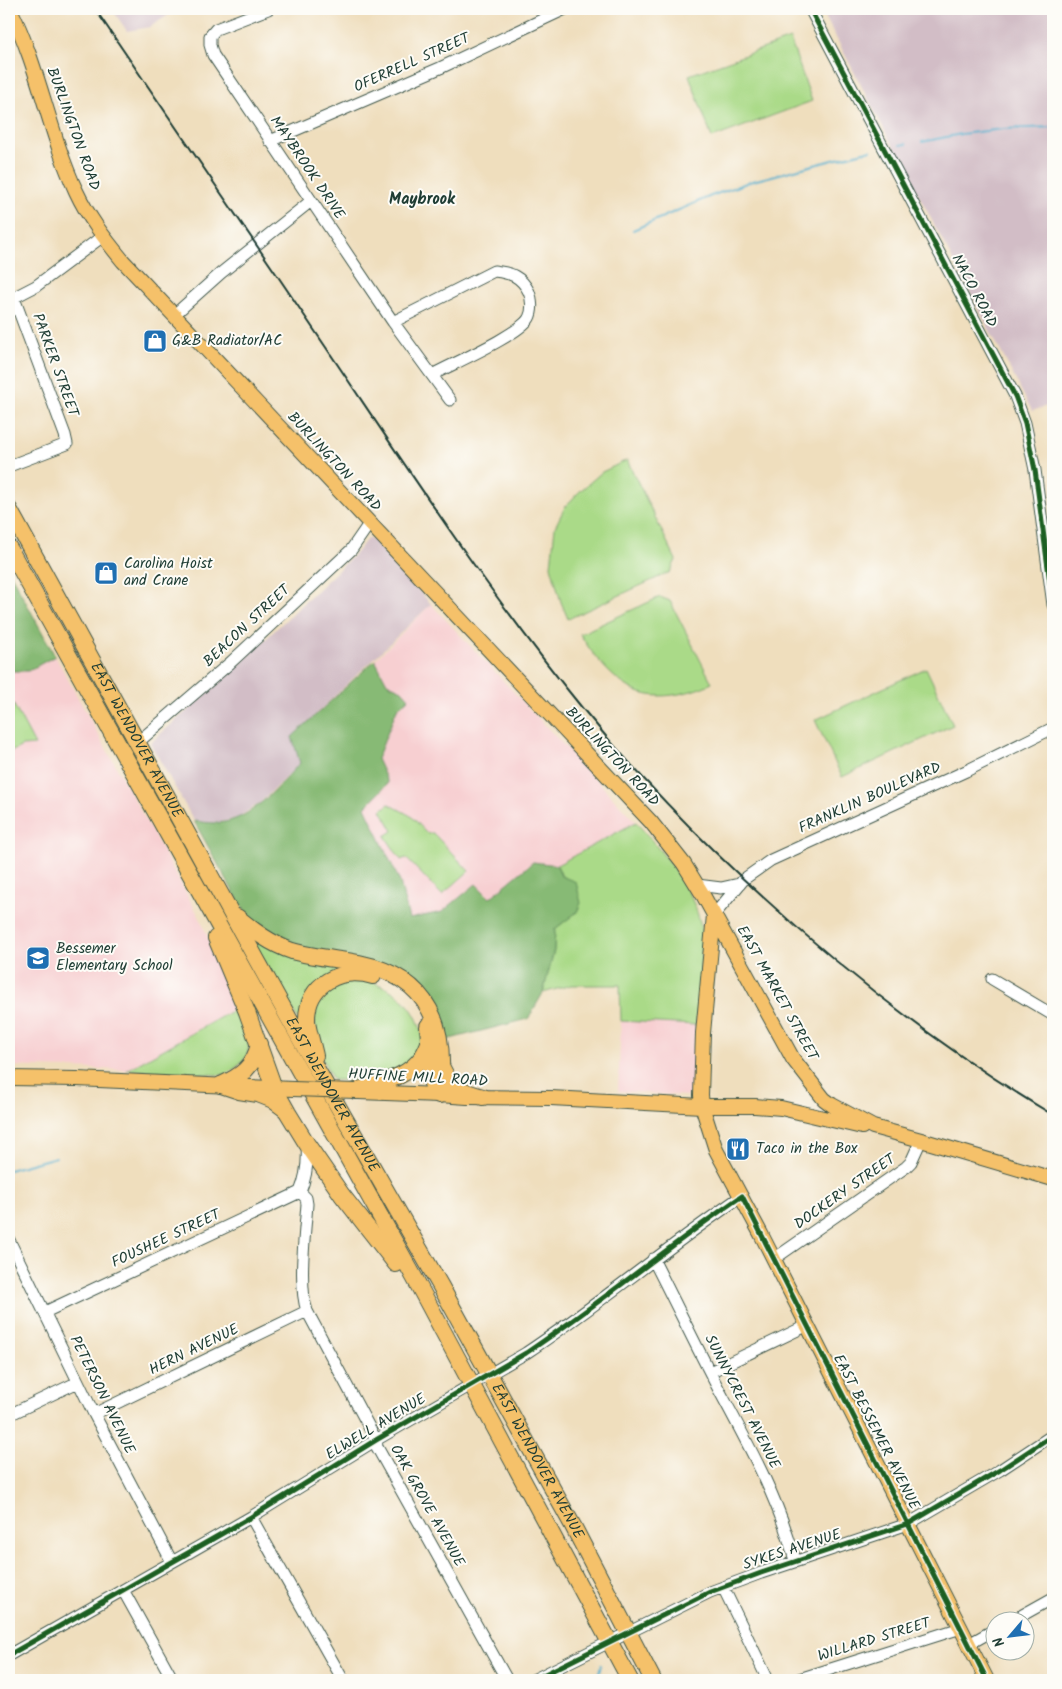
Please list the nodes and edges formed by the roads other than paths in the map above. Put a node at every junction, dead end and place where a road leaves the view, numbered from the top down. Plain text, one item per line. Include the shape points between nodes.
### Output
1 (10, 9) edge
2 (268, 9) edge
3 (565, 9) edge
4 (810, 9) edge
5 (270, 141) junction
6 (311, 201) junction
7 (103, 236) junction
8 (12, 299) edge
9 (174, 315) junction
10 (393, 322) junction
11 (432, 375) junction
12 (450, 400) dead end
13 (9, 466) edge
14 (9, 509) edge
15 (370, 524) junction
16 (9, 548) edge
17 (1053, 605) edge
18 (1053, 728) edge
19 (137, 743) junction
20 (185, 864) junction
21 (739, 884) junction
22 (700, 890) junction
23 (230, 911) junction
24 (714, 915) junction
25 (992, 979) dead end
26 (1053, 1015) edge
27 (429, 1043) junction
28 (258, 1044) junction
29 (442, 1068) junction
30 (320, 1075) junction
31 (9, 1078) edge
32 (221, 1085) junction
33 (274, 1088) junction
34 (356, 1091) junction
35 (435, 1095) junction
36 (483, 1098) junction
37 (828, 1102) junction
38 (702, 1106) junction
39 (287, 1110) junction
40 (796, 1111) junction
41 (813, 1115) junction
42 (873, 1127) junction
43 (921, 1140) junction
44 (307, 1144) junction
45 (1053, 1180) edge
46 (300, 1192) junction
47 (742, 1196) junction
48 (9, 1240) edge
49 (12, 1254) edge
50 (653, 1259) junction
51 (774, 1259) junction
52 (307, 1311) junction
53 (45, 1312) junction
54 (438, 1323) junction
55 (808, 1326) junction
56 (710, 1372) junction
57 (489, 1376) junction
58 (78, 1382) junction
59 (472, 1385) junction
60 (94, 1414) junction
61 (9, 1415) edge
62 (1053, 1436) edge
63 (376, 1440) junction
64 (251, 1517) junction
65 (908, 1524) junction
66 (795, 1561) junction
67 (172, 1562) junction
68 (723, 1587) junction
69 (124, 1590) junction
70 (1053, 1598) edge
71 (1028, 1612) edge
72 (961, 1628) junction
73 (628, 1633) junction
74 (984, 1636) edge
75 (610, 1642) junction
76 (969, 1644) junction
77 (9, 1655) edge
78 (173, 1680) edge
79 (342, 1680) edge
80 (507, 1680) edge
81 (533, 1680) edge
82 (630, 1680) edge
83 (653, 1680) edge
84 (768, 1680) edge
85 (796, 1680) edge
86 (987, 1680) edge

1 - 7 main road, BURLINGTON ROAD via 69,174
2 - 5 street, MAYBROOK DRIVE via 216,29 210,36 210,45 213,55
3 - 5 street, OFERRELL STREET via 440,68
4 - 17 street, NACO ROAD via 1015,396 1025,423 1035,470
5 - 6 street, MAYBROOK DRIVE
6 - 9 street
6 - 10 street, MAYBROOK DRIVE
7 - 8 street via 36,286
7 - 9 main road, BURLINGTON ROAD
8 - 13 street, PARKER STREET via 67,444
9 - 15 main road, BURLINGTON ROAD
10 - 11 street, MAYBROOK DRIVE
10 - 11 street via 494,271 509,273 521,281 530,294 532,309 528,319 516,331
11 - 12 street, MAYBROOK DRIVE
14 - 19 highway, EAST WENDOVER AVENUE
15 - 19 street, BEACON STREET via 351,550 223,670
15 - 22 main road, BURLINGTON ROAD via 651,822
16 - 20 highway, EAST WENDOVER AVENUE
18 - 21 street, FRANKLIN BOULEVARD via 771,860
19 - 23 highway, EAST WENDOVER AVENUE
20 - 28 highway
20 - 54 highway, EAST WENDOVER AVENUE
21 - 22 street
21 - 24 street, FRANKLIN BOULEVARD
22 - 24 main road, EAST MARKET STREET
23 - 29 highway via 273,943 292,951 360,963 383,970 407,983 419,993 432,1012 440,1038
23 - 30 highway, EAST WENDOVER AVENUE
24 - 37 main road, EAST MARKET STREET via 793,1059
24 - 38 main road, EAST BESSEMER AVENUE via 700,1095
25 - 26 street
27 - 30 highway via 427,1023 406,994 392,984 366,974 341,975 322,984 312,996 309,1008 307,1021
27 - 34 highway via 413,1068 400,1076
27 - 35 highway
28 - 32 highway via 246,1070
28 - 33 highway
29 - 35 highway
29 - 36 highway via 453,1087
30 - 57 highway, EAST WENDOVER AVENUE
31 - 32 main road, HUFFINE MILL ROAD
32 - 33 main road, HUFFINE MILL ROAD
32 - 39 highway via 239,1092 258,1094
33 - 34 main road, HUFFINE MILL ROAD, bridge
33 - 39 highway
34 - 35 main road, HUFFINE MILL ROAD
35 - 36 main road, HUFFINE MILL ROAD
36 - 38 main road, HUFFINE MILL ROAD
37 - 40 main road
37 - 41 main road via 825,1110
37 - 42 main road, EAST MARKET STREET
38 - 40 main road, HUFFINE MILL ROAD via 755,1106
38 - 47 main road, EAST BESSEMER AVENUE via 716,1150
39 - 44 highway
40 - 41 main road, HUFFINE MILL ROAD
41 - 42 main road, HUFFINE MILL ROAD
42 - 43 main road, EAST MARKET STREET
43 - 45 main road, EAST MARKET STREET
43 - 51 street, DOCKERY STREET via 912,1162 906,1167
44 - 46 street via 304,1184
44 - 54 highway
46 - 52 street, OAK GROVE AVENUE via 307,1204 303,1279
46 - 53 street, FOUSHEE STREET
47 - 50 street, ELWELL AVENUE
47 - 51 main road, EAST BESSEMER AVENUE
48 - 49 street, PETERSON AVENUE
49 - 53 street, PETERSON AVENUE
50 - 56 street, SUNNYCREST AVENUE
50 - 57 street, ELWELL AVENUE via 547,1340
51 - 55 main road, EAST BESSEMER AVENUE
52 - 60 street, HERN AVENUE
52 - 63 street, OAK GROVE AVENUE
53 - 58 street, PETERSON AVENUE
54 - 59 highway, EAST WENDOVER AVENUE
55 - 56 street
55 - 65 main road, EAST BESSEMER AVENUE
56 - 66 street, SUNNYCREST AVENUE via 771,1491
57 - 59 street, ELWELL AVENUE
57 - 73 highway, EAST WENDOVER AVENUE via 573,1526
58 - 60 street, PETERSON AVENUE
58 - 61 street
59 - 63 street, ELWELL AVENUE
59 - 75 highway, EAST WENDOVER AVENUE
60 - 67 street, PETERSON AVENUE
62 - 65 street, SYKES AVENUE
63 - 64 street, ELWELL AVENUE
63 - 80 street, OAK GROVE AVENUE
64 - 67 street, ELWELL AVENUE
64 - 79 street
65 - 66 street, SYKES AVENUE
65 - 72 main road, EAST BESSEMER AVENUE
66 - 68 street, SYKES AVENUE
67 - 69 street, ELWELL AVENUE
68 - 73 street, SYKES AVENUE
68 - 84 street
69 - 77 street, ELWELL AVENUE
69 - 78 street
70 - 71 street
72 - 76 main road, EAST BESSEMER AVENUE
72 - 85 street, WILLARD STREET
73 - 75 street, SYKES AVENUE
73 - 83 highway, EAST WENDOVER AVENUE
74 - 76 street
75 - 81 street, SYKES AVENUE
75 - 82 highway, EAST WENDOVER AVENUE
76 - 86 main road, EAST BESSEMER AVENUE

